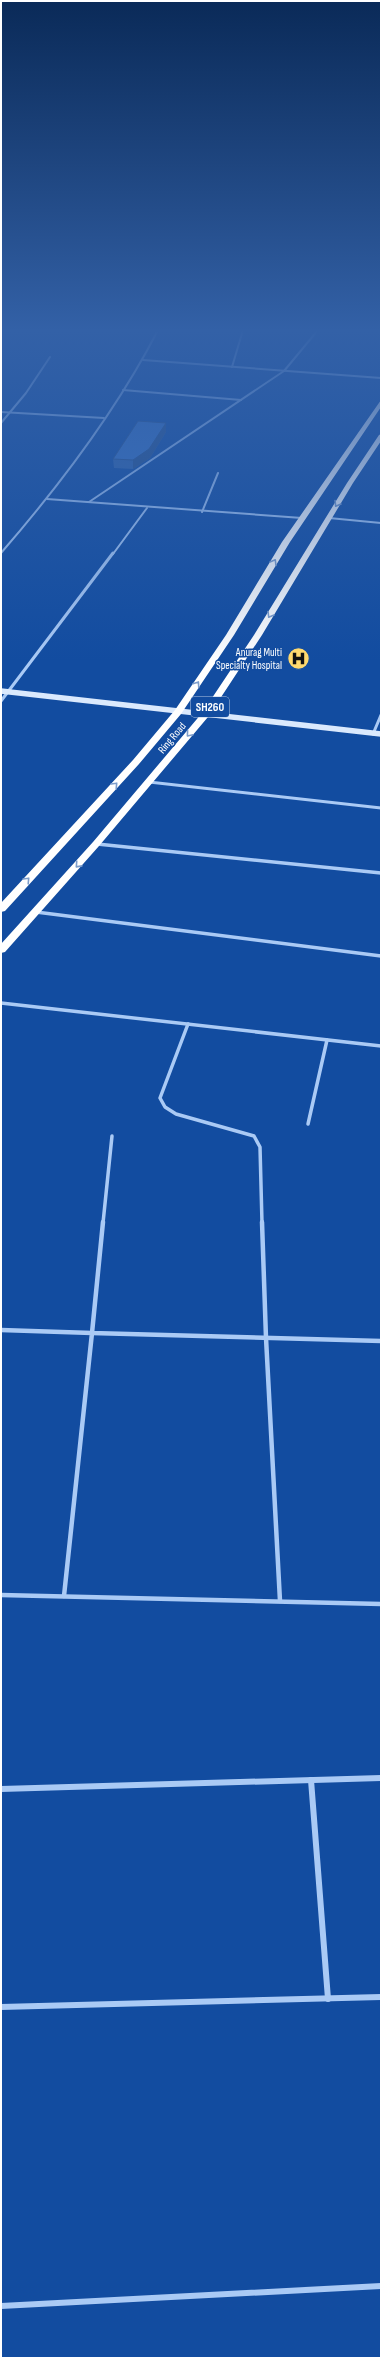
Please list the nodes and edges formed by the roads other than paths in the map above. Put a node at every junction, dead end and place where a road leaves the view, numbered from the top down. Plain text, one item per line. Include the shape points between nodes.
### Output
1 (88, 440) edge
2 (181, 440) edge
3 (355, 440) edge
4 (378, 440) edge
5 (218, 474) dead end
6 (47, 499) junction
7 (89, 502) junction
8 (147, 508) junction
9 (202, 512) junction
10 (302, 518) junction
11 (329, 518) junction
12 (381, 523) edge
13 (1, 553) edge
14 (1, 692) edge
15 (8, 693) junction
16 (1, 701) edge
17 (178, 712) junction
18 (205, 715) junction
19 (381, 715) edge
20 (373, 734) junction
21 (381, 734) edge
22 (149, 782) junction
23 (381, 808) edge
24 (96, 844) junction
25 (381, 873) edge
26 (1, 909) edge
27 (35, 912) junction
28 (1, 950) edge
29 (381, 956) edge
30 (1, 1003) edge
31 (188, 1024) junction
32 (328, 1040) junction
33 (381, 1046) edge
34 (308, 1124) dead end
35 (112, 1136) dead end
36 (1, 1330) edge
37 (92, 1333) junction
38 (266, 1338) junction
39 (381, 1341) edge
40 (1, 1595) edge
41 (64, 1596) junction
42 (280, 1601) junction
43 (381, 1604) edge
44 (381, 1778) edge
45 (311, 1780) junction
46 (1, 1789) edge
47 (381, 1997) edge
48 (328, 1999) junction
49 (1, 2007) edge
50 (381, 2286) edge
51 (1, 2306) edge

1 - 6 street
2 - 7 street
3 - 10 highway, Ring Road / SH260
4 -> 11 highway, Ring Road / SH260
5 - 9 street
6 - 7 street
6 - 13 street
7 - 8 street
8 - 9 street
8 - 15 street
9 - 10 street
17 -> 10 highway, Ring Road / SH260 via 230,635
11 - 12 street
11 -> 18 highway, Ring Road / SH260 via 258,635
14 - 15 street
15 - 16 street
15 - 17 street
17 - 18 street
26 -> 17 highway, Ring Road / SH260 via 136,762
18 - 20 street
18 -> 22 highway, Ring Road / SH260
19 - 20 street
20 - 21 street
22 - 23 street
22 - 24 highway, Ring Road / SH260
24 - 25 street
24 -> 27 highway, Ring Road / SH260
27 - 28 highway, Ring Road / SH260
27 - 29 street
30 - 31 street
31 - 32 street
31 - 38 street via 160,1098 165,1108 176,1114 254,1136 260,1147
32 - 33 street
32 - 34 street
35 - 37 street
36 - 37 street
37 - 38 street
37 - 41 street
38 - 39 street
38 - 42 street
40 - 41 street
41 - 42 street
42 - 43 street
44 - 45 street
45 - 46 street
45 - 48 street
47 - 48 street
48 - 49 street
50 - 51 street

